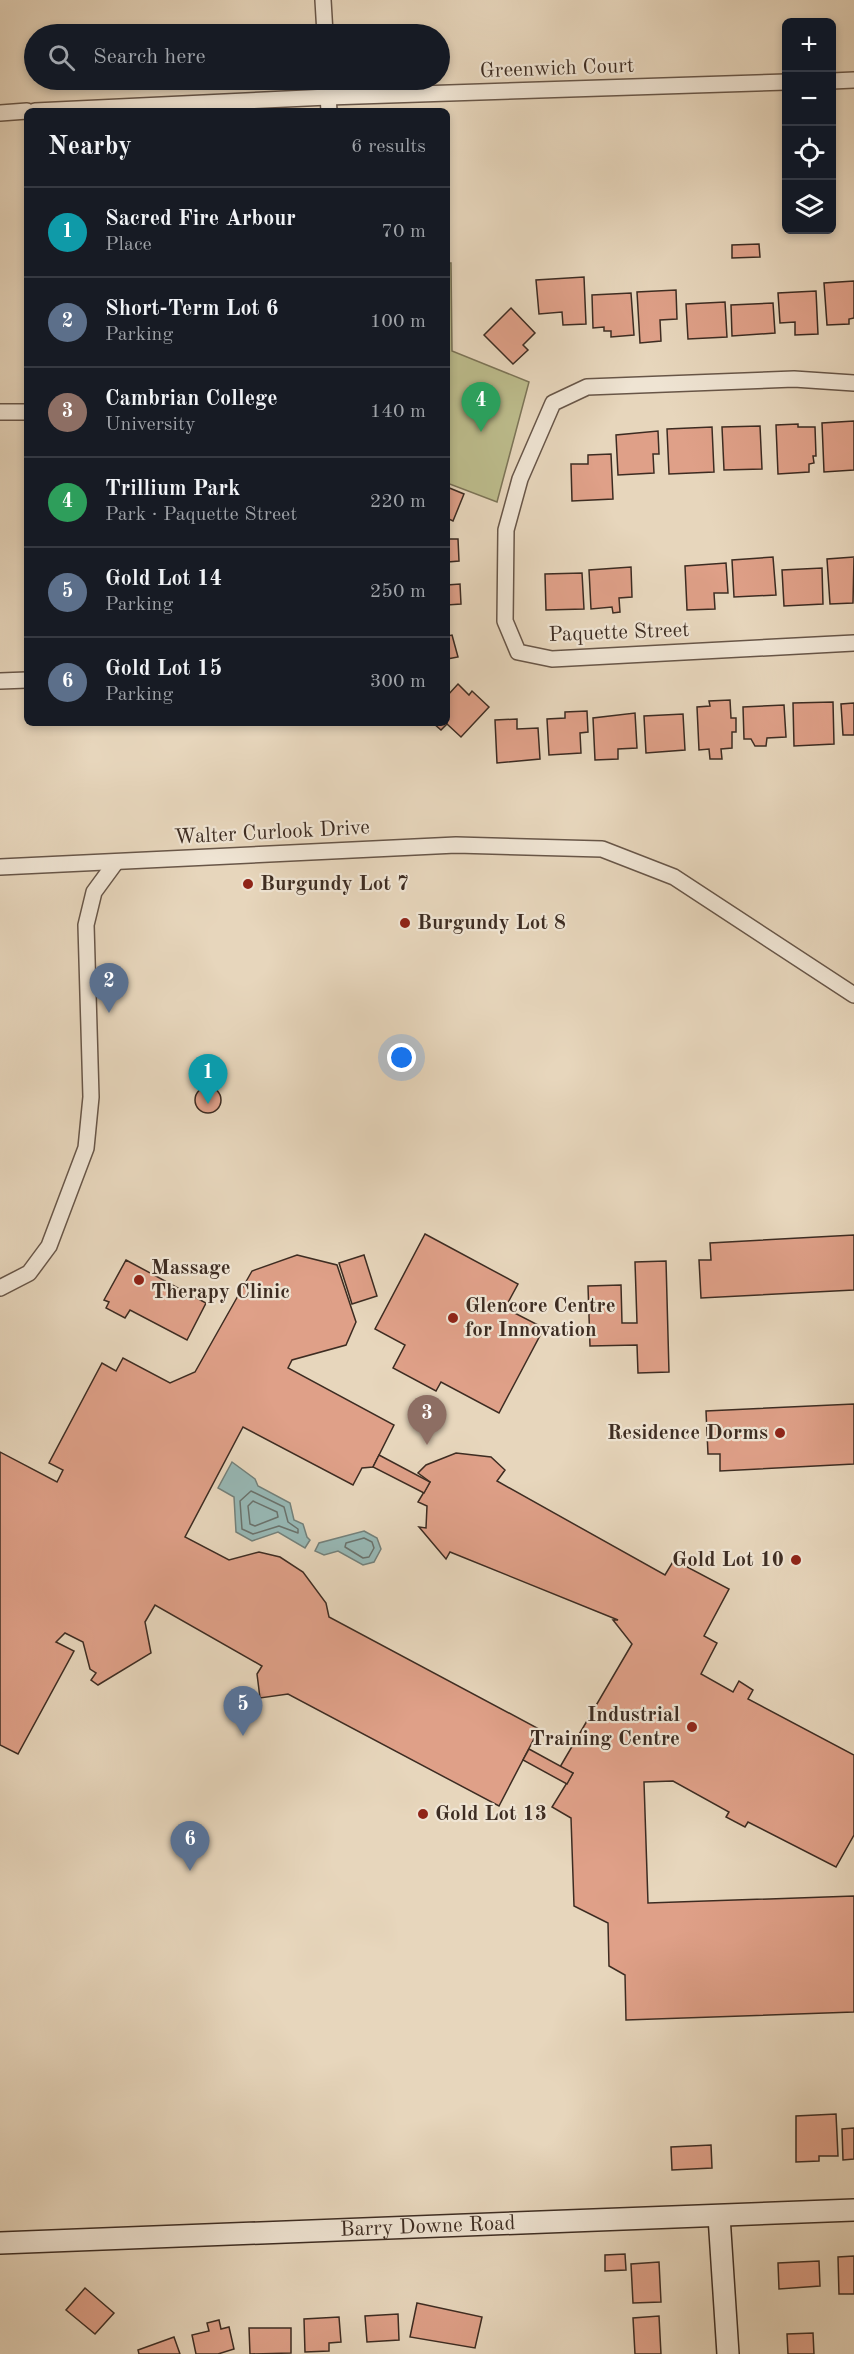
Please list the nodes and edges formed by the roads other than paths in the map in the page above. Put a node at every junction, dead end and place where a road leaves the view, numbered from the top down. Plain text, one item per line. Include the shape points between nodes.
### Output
1 (323, 0) edge
2 (324, 24) edge
3 (854, 80) edge
4 (836, 81) edge
5 (782, 82) edge
6 (328, 104) edge
7 (161, 108) edge
8 (24, 111) edge
9 (0, 113) edge
10 (854, 382) edge
11 (24, 411) edge
12 (0, 412) edge
13 (854, 643) edge
14 (24, 680) edge
15 (0, 681) edge
16 (116, 862) junction
17 (0, 867) edge
18 (854, 996) edge
19 (0, 1288) edge
20 (854, 2210) edge
21 (719, 2216) junction
22 (0, 2243) edge
23 (728, 2354) edge

1 - 2 street
3 - 4 street
5 - 6 street, Greenwich Court
6 - 7 street, Greenwich Court
8 - 9 street
10 - 13 street, Paquette Street via 794,379 587,387 553,403 520,479 506,530 505,621 518,652 552,659
11 - 12 street
14 - 15 street
16 - 17 street, Walter Curlook Drive
16 - 18 street, Walter Curlook Drive via 456,845 602,849 675,877
16 - 19 street via 94,892 86,925 91,1097 86,1148 49,1246 29,1274
20 - 21 main road, Barry Downe Road
21 - 22 main road, Barry Downe Road
21 - 23 main road

